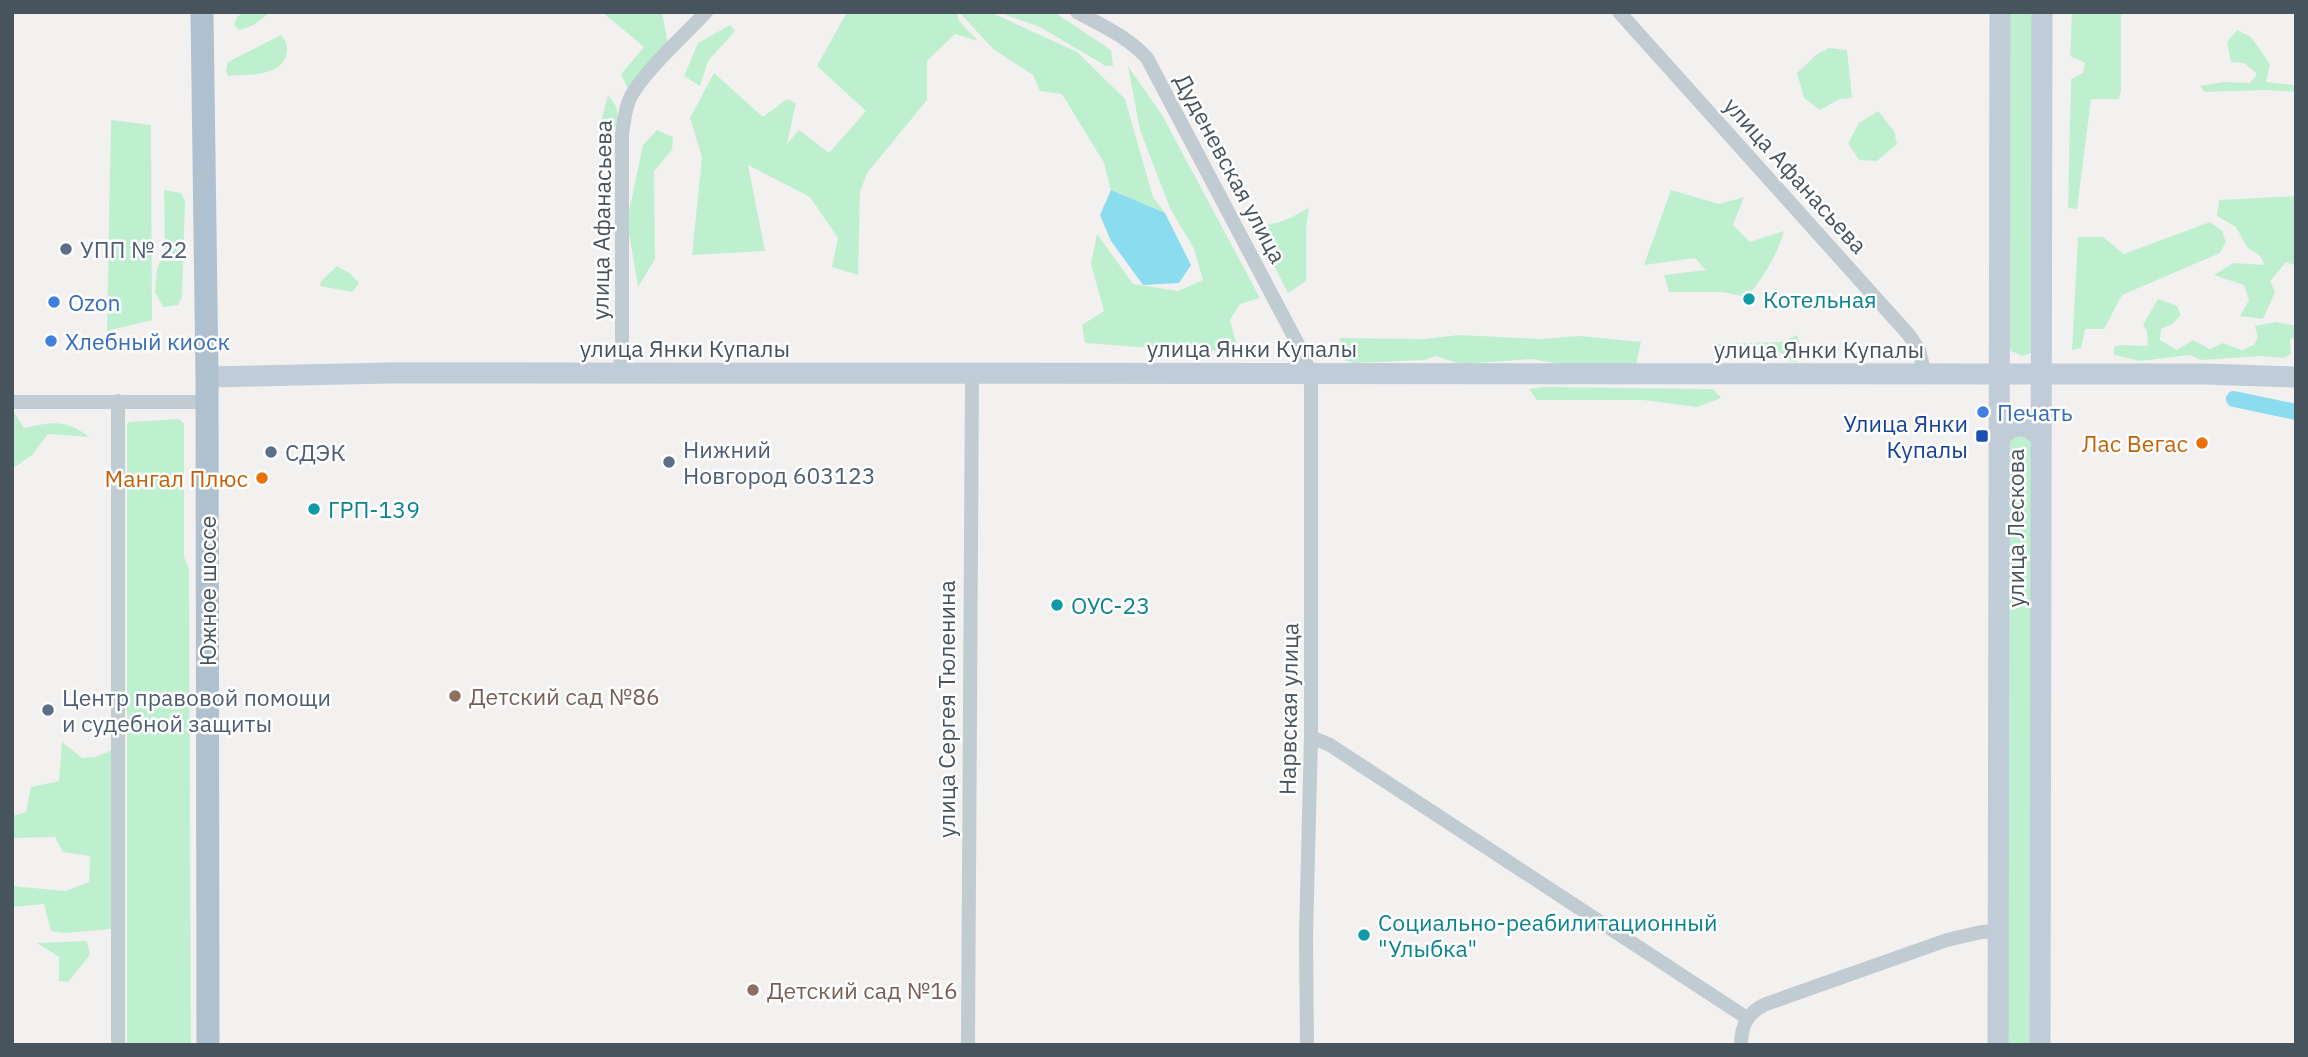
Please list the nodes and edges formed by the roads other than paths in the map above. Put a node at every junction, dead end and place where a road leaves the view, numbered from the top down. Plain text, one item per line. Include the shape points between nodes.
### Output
1 (202, 12) edge
2 (706, 12) edge
3 (1077, 12) edge
4 (1619, 12) edge
5 (2000, 12) edge
6 (2042, 12) edge
7 (619, 374) junction
8 (972, 374) junction
9 (1311, 374) junction
10 (1925, 375) junction
11 (1999, 375) junction
12 (2042, 375) junction
13 (207, 377) junction
14 (2296, 377) edge
15 (118, 401) junction
16 (12, 402) edge
17 (207, 402) junction
18 (2041, 437) junction
19 (1999, 438) junction
20 (1311, 737) junction
21 (1998, 931) junction
22 (1747, 1018) junction
23 (118, 1045) edge
24 (208, 1045) edge
25 (968, 1045) edge
26 (1307, 1045) edge
27 (1741, 1045) edge
28 (1998, 1045) edge
29 (2040, 1045) edge

1 - 13 main road, Южное шоссе
2 - 7 street, улица Афанасьева via 644,78 626,109
3 - 9 street, Дуденевская улица via 1119,34 1147,58
4 - 10 street, улица Афанасьева via 1909,335 1919,350
5 - 11 main road, улица Лескова
6 - 12 main road, улица Лескова
7 - 8 main road, улица Янки Купалы
7 - 13 main road, улица Янки Купалы
8 - 9 main road, улица Янки Купалы
8 - 25 street, улица Сергея Тюленина
9 - 10 main road, улица Янки Купалы
9 - 20 street, Нарвская улица
10 - 11 main road, улица Янки Купалы
11 - 12 main road, улица Янки Купалы
11 - 19 main road, улица Лескова
12 - 14 main road, улица Янки Купалы
12 - 18 main road, улица Лескова
13 - 17 main road, Южное шоссе
15 - 16 street
15 - 17 street
15 - 23 street
17 - 24 main road, Южное шоссе
18 - 19 main road via 2021,425 2012,426
18 - 29 main road, улица Лескова
19 - 21 main road, улица Лескова
20 - 22 street via 1331,745
20 - 26 street, Нарвская улица
21 - 22 street via 1947,940 1766,1004
21 - 28 main road, улица Лескова
22 - 27 street

